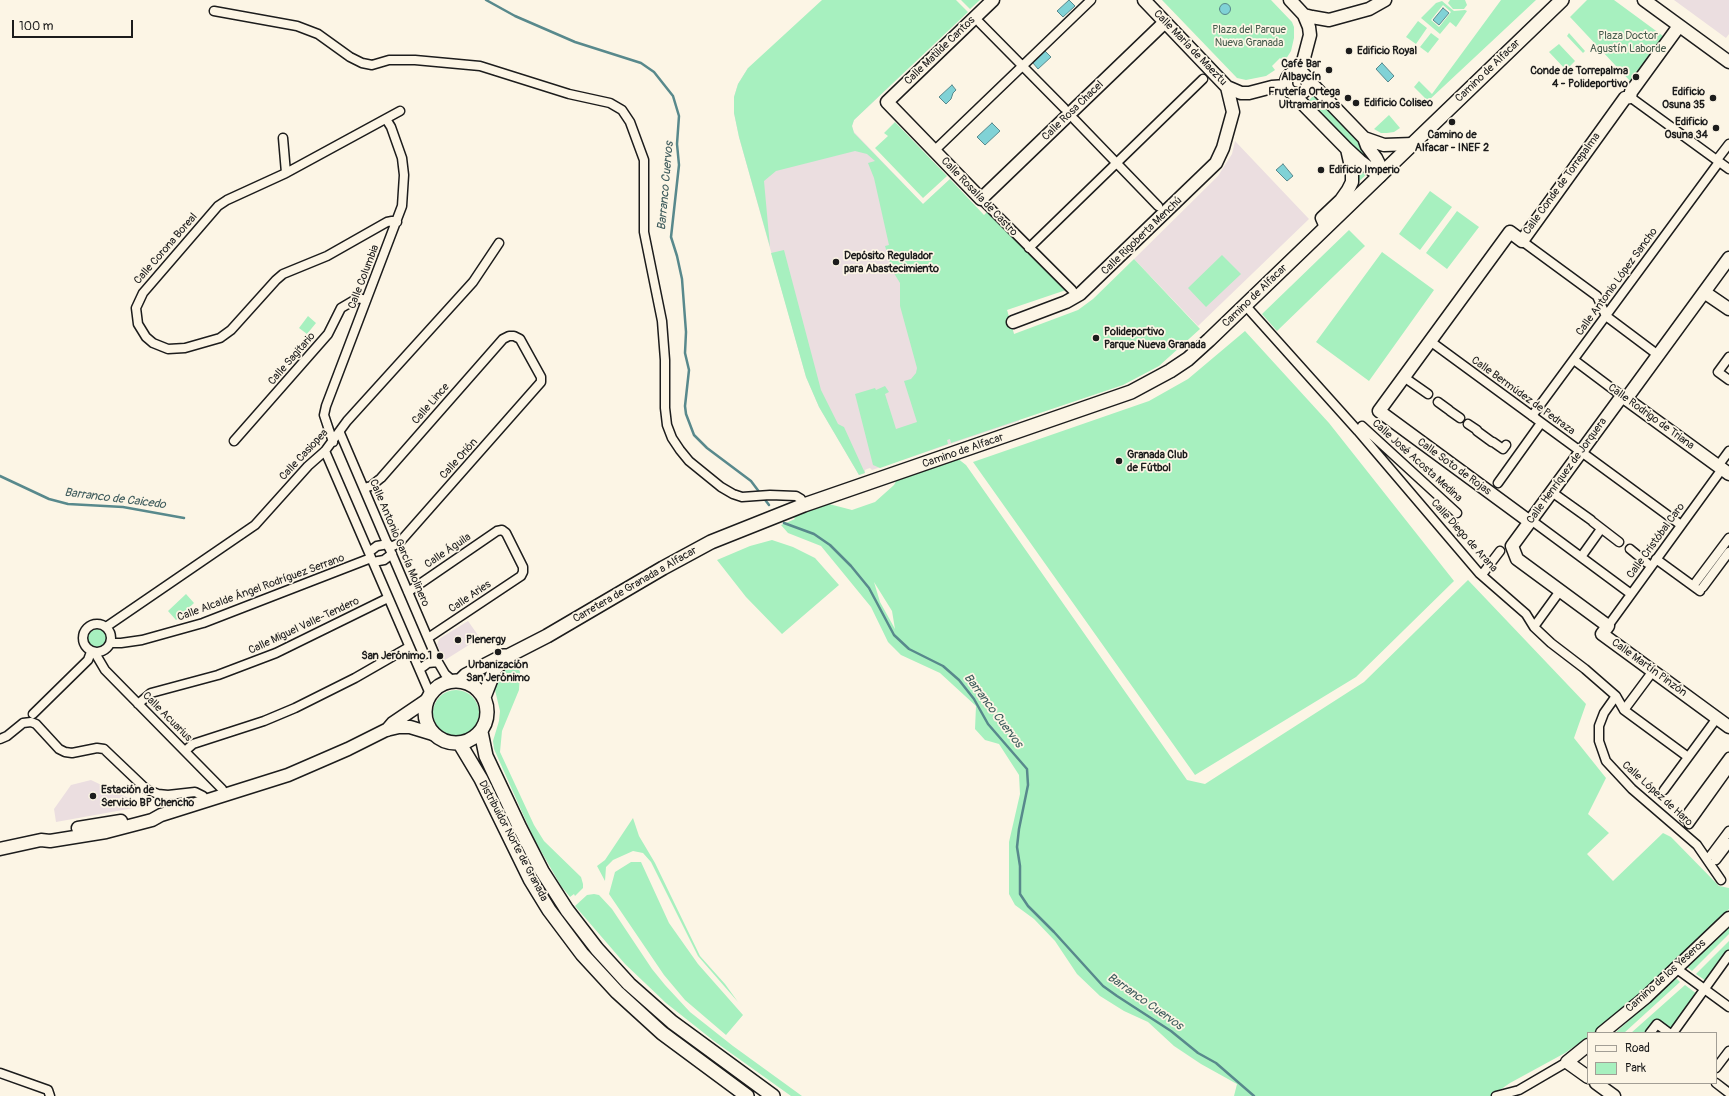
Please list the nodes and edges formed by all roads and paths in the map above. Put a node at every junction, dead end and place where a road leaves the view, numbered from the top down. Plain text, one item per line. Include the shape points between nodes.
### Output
1 (993, 0) edge
2 (1090, 0) edge
3 (1144, 0) edge
4 (1290, 0) edge
5 (1385, 0) edge
6 (1562, 0) edge
7 (1644, 0) edge
8 (214, 11) dead end
9 (1304, 14) junction
10 (1329, 20) junction
11 (1165, 22) junction
12 (980, 23) dead end
13 (1679, 26) junction
14 (1310, 35) junction
15 (1728, 59) edge
16 (1022, 66) junction
17 (1300, 73) junction
18 (1203, 79) dead end
19 (1308, 83) junction
20 (1227, 87) junction
21 (1291, 90) junction
22 (1249, 92) junction
23 (1630, 97) junction
24 (887, 102) joint
25 (1064, 108) dead end
26 (400, 111) dead end
27 (1233, 112) junction
28 (386, 119) junction
29 (1075, 120) dead end
30 (283, 138) dead end
31 (1364, 138) junction
32 (1413, 144) junction
33 (1729, 144) edge
34 (1347, 149) junction
35 (934, 151) junction
36 (1719, 160) junction
37 (1115, 164) junction
38 (1729, 169) edge
39 (286, 173) junction
40 (1382, 174) junction
41 (981, 200) junction
42 (1158, 206) dead end
43 (397, 222) junction
44 (1326, 227) junction
45 (1522, 241) junction
46 (499, 243) dead end
47 (1029, 248) junction
48 (1729, 258) edge
49 (1072, 290) dead end
50 (1704, 292) junction
51 (366, 300) junction
52 (1245, 305) junction
53 (1729, 309) edge
54 (1606, 316) junction
55 (1013, 322) dead end
56 (1430, 341) junction
57 (1658, 355) junction
58 (1729, 357) edge
59 (1574, 360) junction
60 (1408, 380) dead end
61 (1729, 380) edge
62 (541, 382) joint
63 (1624, 397) junction
64 (1379, 411) joint
65 (1532, 416) junction
66 (1541, 423) junction
67 (1362, 426) dead end
68 (340, 433) junction
69 (234, 441) dead end
70 (333, 442) junction
71 (1506, 445) dead end
72 (1729, 451) edge
73 (325, 452) junction
74 (1581, 452) junction
75 (1723, 469) edge
76 (1498, 483) dead end
77 (364, 488) junction
78 (1556, 495) dead end
79 (804, 505) junction
80 (1457, 513) dead end
81 (764, 520) joint
82 (1530, 521) junction
83 (1681, 525) junction
84 (1602, 528) junction
85 (502, 530) joint
86 (1729, 538) edge
87 (1512, 546) joint
88 (390, 549) junction
89 (1500, 551) dead end
90 (1729, 552) edge
91 (371, 557) junction
92 (1581, 557) junction
93 (1656, 559) junction
94 (1647, 563) dead end
95 (1484, 572) dead end
96 (1700, 587) junction
97 (408, 592) junction
98 (1631, 594) junction
99 (1557, 595) dead end
100 (388, 598) junction
101 (1536, 624) dead end
102 (1608, 626) junction
103 (106, 627) junction
104 (428, 638) junction
105 (111, 643) junction
106 (410, 647) junction
107 (93, 652) junction
108 (508, 656) junction
109 (438, 662) junction
110 (420, 670) junction
111 (1653, 671) junction
112 (456, 681) junction
113 (1616, 696) junction
114 (428, 697) junction
115 (484, 697) junction
116 (138, 704) junction
117 (1624, 710) junction
118 (33, 714) dead end
119 (1718, 718) junction
120 (1729, 727) edge
121 (386, 730) junction
122 (481, 732) junction
123 (433, 734) junction
124 (0, 739) edge
125 (460, 744) junction
126 (185, 751) junction
127 (1688, 757) junction
128 (1728, 758) edge
129 (1729, 768) edge
130 (1664, 790) dead end
131 (224, 796) junction
132 (205, 802) junction
133 (1729, 831) edge
134 (1729, 843) edge
135 (0, 849) edge
136 (1721, 880) dead end
137 (1729, 918) edge
138 (1729, 955) edge
139 (1677, 969) junction
140 (1704, 989) junction
141 (1729, 1007) edge
142 (1603, 1032) edge
143 (1651, 1032) edge
144 (1668, 1032) edge
145 (1674, 1032) edge
146 (1587, 1046) edge
147 (1729, 1050) edge
148 (1568, 1062) junction
149 (1717, 1067) edge
150 (0, 1073) edge
151 (1587, 1076) edge
152 (1598, 1084) edge
153 (1717, 1084) edge
154 (1611, 1090) edge
155 (1729, 1092) edge
156 (1499, 1095) edge
157 (50, 1096) edge
158 (747, 1096) edge
159 (773, 1096) edge

1 - 24 street, Calle Matilde Cantos
2 - 16 street
3 - 11 street, Calle María de Maeztu
4 - 9 street
5 - 10 street via 1369,9
6 - 32 main road, Camino de Alfacar
7 - 13 street
8 - 79 street via 297,26 318,34 362,63 372,65 389,60 415,60 480,66 569,94 610,103 622,110 630,122 644,160 644,232 662,321 665,408 672,438 689,461 721,487 742,497 796,496
9 - 10 street via 1312,18
9 - 14 street
10 - 14 street
11 - 20 street, Calle María de Maeztu
11 - 41 street, Calle Rosa Chacel
12 - 16 street
13 - 15 street
13 - 23 street via 1631,92
14 - 17 street
16 - 25 street
16 - 35 street
17 - 19 street via 1306,77
17 - 21 street via 1294,72 1287,79
18 - 37 street
19 - 21 street via 1304,91
19 - 31 street via 1312,84
20 - 22 street, Calle María de Maeztu via 1241,93
20 - 27 street, Calle Rigoberta Menchú
21 - 22 street, Calle María de Maeztu via 1272,87
21 - 34 street
22 - 27 street, Calle Rigoberta Menchú
23 - 36 street
23 - 45 street, Calle Conde de Torrepalma via 1625,98
24 - 35 street, Calle Rosalía de Castro
26 - 28 street, Calle Corona Boreal
27 - 55 street, Calle Rigoberta Menchú via 1223,148 1216,162 1094,282 1066,302
28 - 39 street, Calle Corona Boreal
28 - 43 street, Calle Columbia via 402,158 404,175 402,206
29 - 37 street
30 - 39 street
31 - 32 street via 1384,145
31 - 40 street
32 - 40 main road, Camino de Alfacar
33 - 36 street, Calle Antonio López Sancho
34 - 40 street via 1360,161
34 - 44 street via 1352,182 1341,200 1322,218
35 - 41 street, Calle Rosalía de Castro
36 - 38 street
36 - 54 street, Calle Antonio López Sancho
37 - 42 street
37 - 47 street
39 - 43 street, Calle Corona Boreal via 218,206 143,293 138,301 136,316 142,331 153,343 176,350 220,338 231,330 283,274 327,256 387,222
40 - 44 main road, Camino de Alfacar
41 - 47 street, Calle Rosalía de Castro
43 - 51 street, Calle Columbia
44 - 52 main road, Camino de Alfacar
45 - 54 street via 1597,296
45 - 56 street, Calle Conde de Torrepalma via 1510,232
46 - 68 street, Calle Casiopea via 473,282 347,421
47 - 49 street, Calle Rosalía de Castro
48 - 50 street, Calle Henríquez de Jorquera
50 - 53 street
50 - 57 street, Calle Henríquez de Jorquera
51 - 69 street, Calle Sagitario via 358,298 341,308 328,334
51 - 70 street, Calle Columbia via 324,415
52 - 79 main road, Camino de Alfacar via 1188,359 1170,372 1131,392
52 - 113 street, Calle Diego de Arana via 1358,431 1479,573 1526,614 1534,627 1550,643
54 - 57 street
54 - 59 street, Calle Antonio López Sancho
56 - 64 street, Calle Conde de Torrepalma
56 - 65 street, Calle Bermúdez de Pedraza
57 - 63 street, Calle Henríquez de Jorquera
58 - 61 street via 1718,372
59 - 63 street, Calle Rodrigo de Triana
59 - 65 street, Calle Antonio López Sancho
60 - 71 street via 1503,449
62 - 77 street, Calle Lince via 541,377 520,339 508,336 381,478
62 - 88 street, Calle Orión via 402,540
63 - 74 street, Calle Henríquez de Jorquera
63 - 75 street, Calle Rodrigo de Triana
64 - 82 street, Calle Soto de Rojas
65 - 66 street, Calle Bermúdez de Pedraza
66 - 74 street, Calle Bermúdez de Pedraza
66 - 76 street
67 - 80 street, Calle José Acosta Medina
68 - 70 street, Calle Casiopea
68 - 77 street, Calle Antonio García Molinero
70 - 73 street, Calle Casiopea
72 - 75 street, Calle Cristóbal Caro
73 - 91 street
73 - 103 street, Calle Casiopea via 308,466 255,525
74 - 82 street, Calle Henríquez de Jorquera
74 - 83 street, Calle Bermúdez de Pedraza
75 - 83 street, Calle Cristóbal Caro
77 - 88 street, Calle Antonio García Molinero
78 - 84 street
79 - 81 main road, Camino de Alfacar
81 - 108 main road, Carretera de Granada a Alfacar via 686,554 580,618
82 - 87 street, Calle Henríquez de Jorquera
82 - 92 street, Calle Soto de Rojas
83 - 93 street, Calle Cristóbal Caro
84 - 92 street
84 - 94 street
85 - 97 street, Calle Águila
85 - 104 street, Calle Aries via 506,533 523,572 521,576
86 - 96 street
87 - 102 street, Calle Martín Pinzón via 1517,559
88 - 91 street via 384,560
88 - 91 street via 377,546
88 - 97 street, Calle Antonio García Molinero
89 - 95 street
90 - 96 street
91 - 100 street
91 - 105 street, Calle Alcalde Ángel Rodríguez Serrano via 203,623 142,640
92 - 98 street, Calle Soto de Rojas
93 - 96 street
93 - 98 street, Calle Cristóbal Caro
97 - 104 street, Calle Antonio García Molinero
98 - 102 street, Calle Cristóbal Caro
99 - 101 street
100 - 106 street
100 - 116 street, Calle Miguel Valle-Tendero via 276,653 218,675 151,693
102 - 111 street, Calle Martín Pinzón via 1602,634
103 - 105 street via 111,634
103 - 107 street via 97,624 85,631 82,640
104 - 109 street, Calle Antonio García Molinero
105 - 107 street via 105,651
106 - 110 street
106 - 126 street via 296,708 193,744
107 - 116 street, Calle Acuarius via 105,670
107 - 118 street
108 - 112 main road, Carretera de Granada a Alfacar via 502,656
108 - 115 main road, Carretera de Granada a Alfacar via 495,670
109 - 110 street via 428,663
109 - 112 street, Calle Antonio García Molinero via 445,674
110 - 114 street
111 - 117 street
111 - 119 street, Calle Martín Pinzón
112 - 114 main road via 445,682
112 - 115 main road via 478,689
113 - 117 street, Calle Diego de Arana
113 - 136 street, Calle López de Haro via 1604,712 1599,726 1599,741 1606,761 1632,789 1696,845
114 - 121 street
114 - 123 main road via 425,718
115 - 122 main road via 488,715
116 - 126 street, Calle Acuarius
117 - 127 street, Calle Diego de Arana
119 - 120 street, Calle Martín Pinzón
119 - 127 street
121 - 123 street via 410,727
121 - 131 street via 311,766
122 - 125 main road via 468,742
122 - 159 main road, Distribuidor Norte de Granada via 486,756 542,872 597,949 629,984 672,1022
123 - 125 main road via 445,741
124 - 132 street via 24,723 31,722 65,752 104,749 146,789 168,795 195,792 203,796
125 - 158 main road, Distribuidor Norte de Granada via 481,779 530,879 549,910 582,954 617,992 662,1033
126 - 131 street, Calle Acuarius via 222,789
127 - 130 street
128 - 129 street via 1686,821
131 - 132 street
132 - 135 street via 161,815 148,815 75,829
133 - 134 street via 1714,858
137 - 139 street, Camino de los Yeseros
138 - 140 street
139 - 140 street
139 - 142 street, Camino de los Yeseros
140 - 141 street
140 - 145 street
143 - 144 street via 1657,1024
146 - 148 street
147 - 149 street
148 - 151 street
148 - 156 street via 1519,1090
150 - 157 street via 48,1090
152 - 154 street
153 - 155 street

